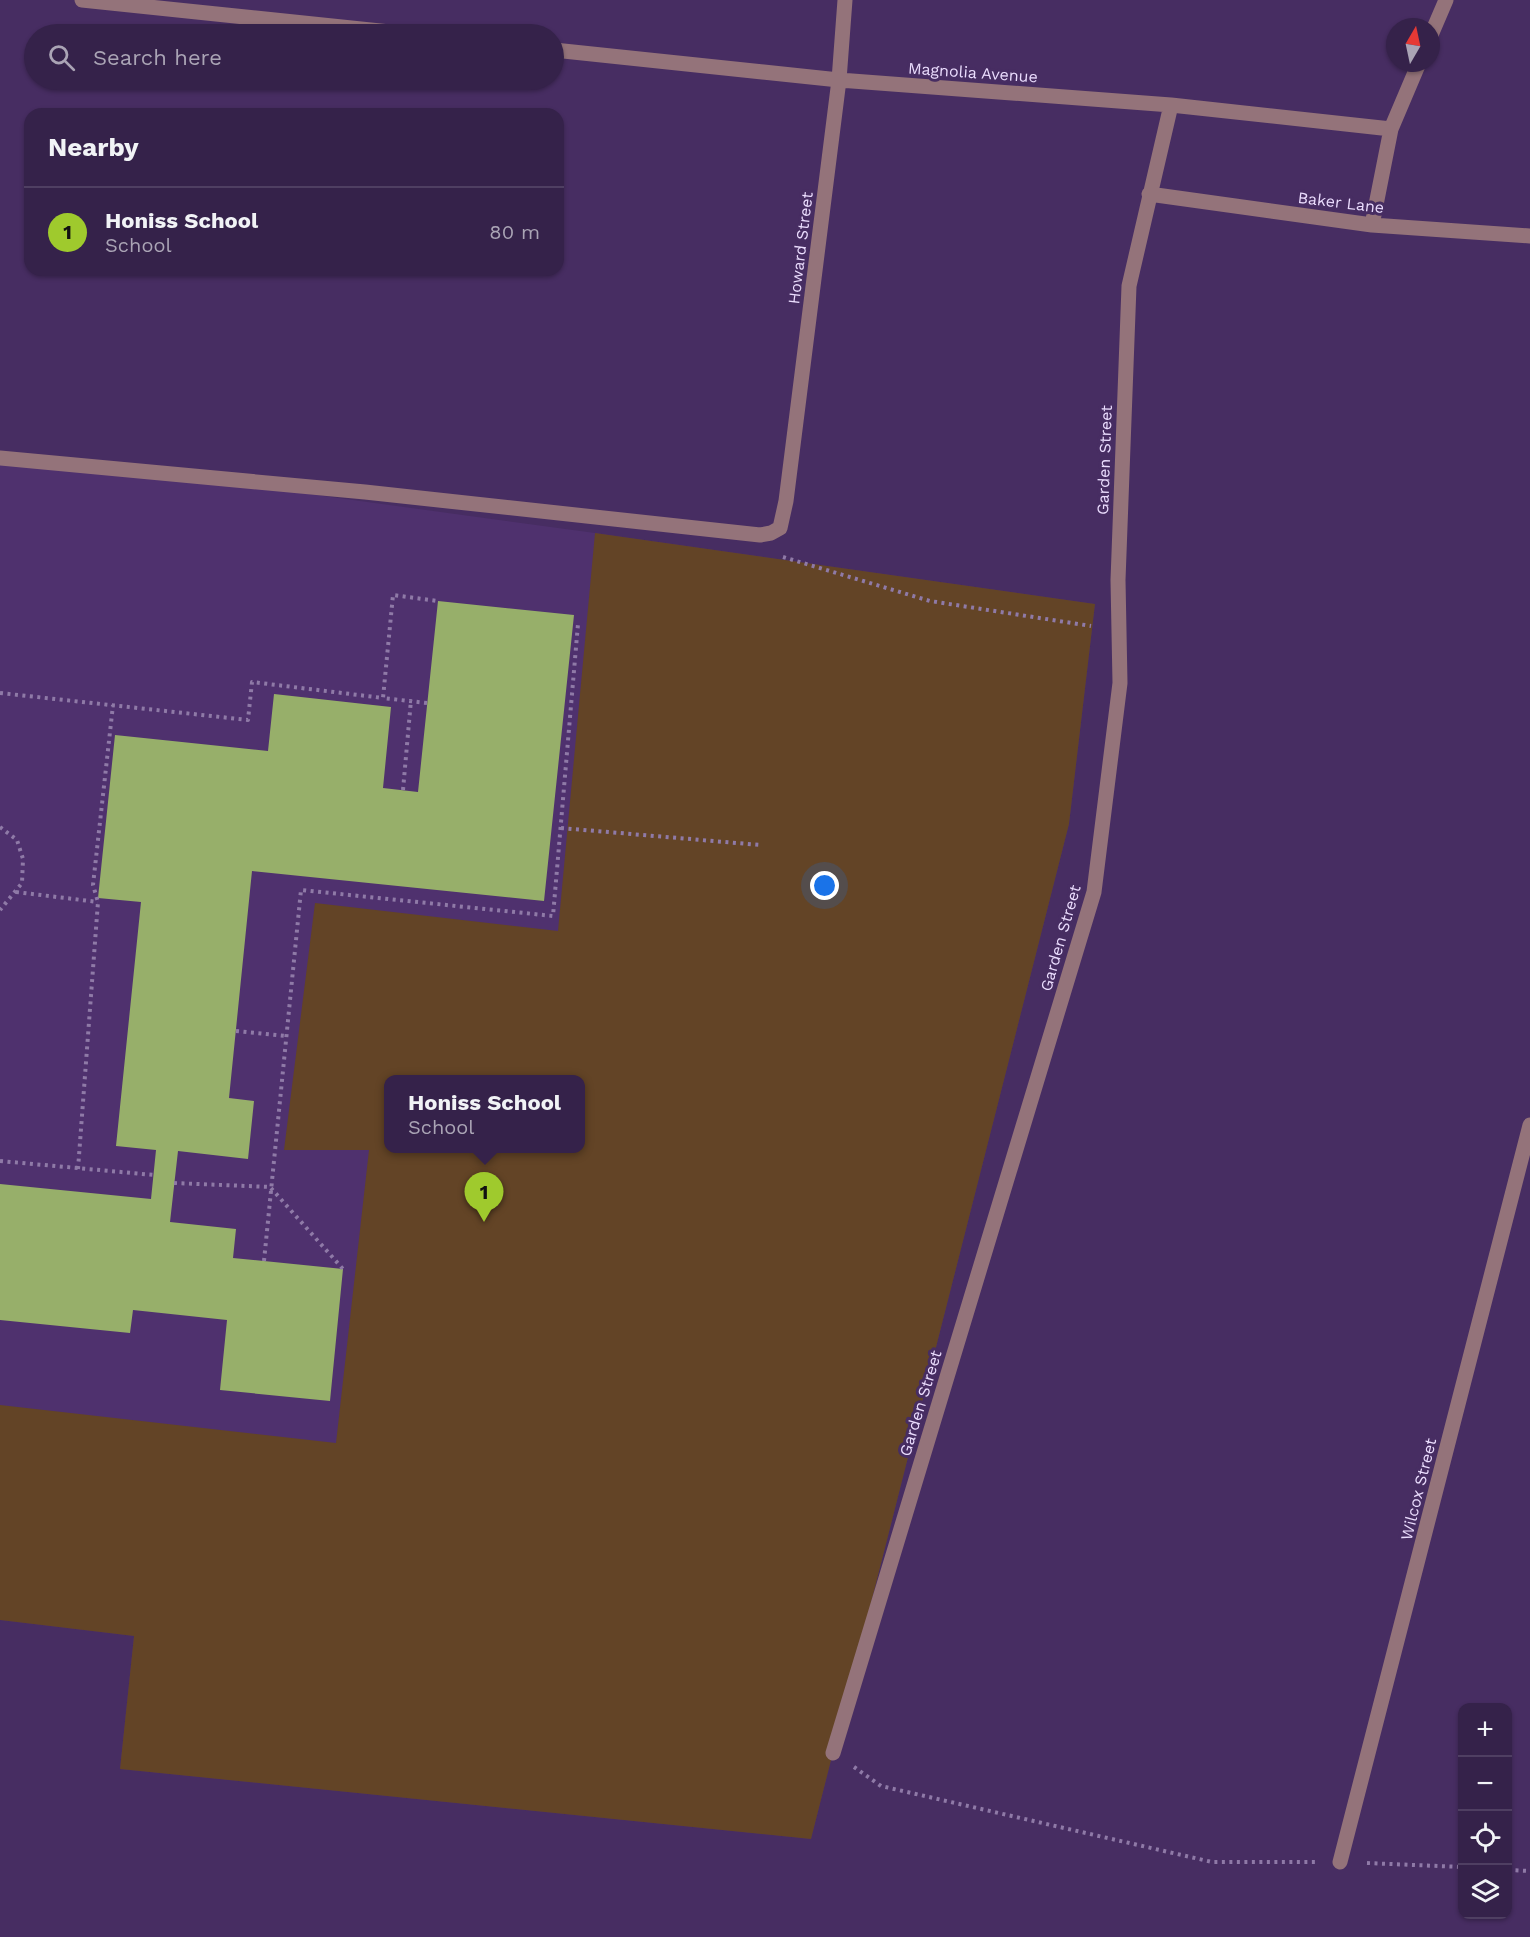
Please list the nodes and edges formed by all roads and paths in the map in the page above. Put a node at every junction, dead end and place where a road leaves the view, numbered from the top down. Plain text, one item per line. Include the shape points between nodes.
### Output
1 (82, 0) edge
2 (845, 0) edge
3 (1446, 0) edge
4 (1438, 18) edge
5 (313, 24) edge
6 (564, 51) edge
7 (1415, 72) edge
8 (839, 80) junction
9 (1171, 105) junction
10 (1391, 129) junction
11 (1149, 194) junction
12 (1372, 225) junction
13 (1530, 236) edge
14 (0, 458) edge
15 (760, 535) junction
16 (438, 601) dead end
17 (579, 624) dead end
18 (1119, 630) junction
19 (0, 693) edge
20 (383, 698) junction
21 (411, 700) junction
22 (427, 703) dead end
23 (113, 705) junction
24 (403, 790) dead end
25 (0, 827) edge
26 (561, 828) junction
27 (760, 845) dead end
28 (16, 892) junction
29 (98, 902) junction
30 (0, 910) edge
31 (236, 1031) dead end
32 (286, 1036) junction
33 (1530, 1125) edge
34 (0, 1161) edge
35 (78, 1169) junction
36 (154, 1174) dead end
37 (174, 1183) dead end
38 (270, 1186) junction
39 (264, 1261) dead end
40 (343, 1269) dead end
41 (833, 1753) joint
42 (1340, 1862) junction
43 (1458, 1867) edge
44 (1512, 1869) edge
45 (1530, 1870) edge

1 - 5 street
2 - 8 street, Howard Street
3 - 4 street
6 - 8 street, Magnolia Avenue
7 - 10 street
8 - 9 street, Magnolia Avenue
8 - 15 street, Howard Street via 786,501 780,528
9 - 10 street, Magnolia Avenue
9 - 11 street, Garden Street
10 - 12 street
11 - 12 street, Baker Lane
11 - 18 street, Garden Street via 1129,286
12 - 13 street, Baker Lane
14 - 15 street
15 - 18 path via 765,551 930,601
16 - 20 path via 393,595
17 - 26 path
18 - 41 street, Garden Street via 1120,683 1094,892
19 - 23 path
20 - 21 path
20 - 23 path via 252,682 248,720
21 - 22 path
21 - 24 path
23 - 29 path via 93,885
25 - 28 path via 17,840 23,859 22,883
26 - 27 path
26 - 32 path via 553,916 301,891
28 - 29 path
28 - 30 path
29 - 35 path
31 - 32 path
32 - 38 path
33 - 42 street, Wilcox Street
34 - 35 path
35 - 36 path
37 - 38 path
38 - 39 path
38 - 40 path
41 - 42 path via 881,1786 1212,1862
42 - 43 path
44 - 45 path

